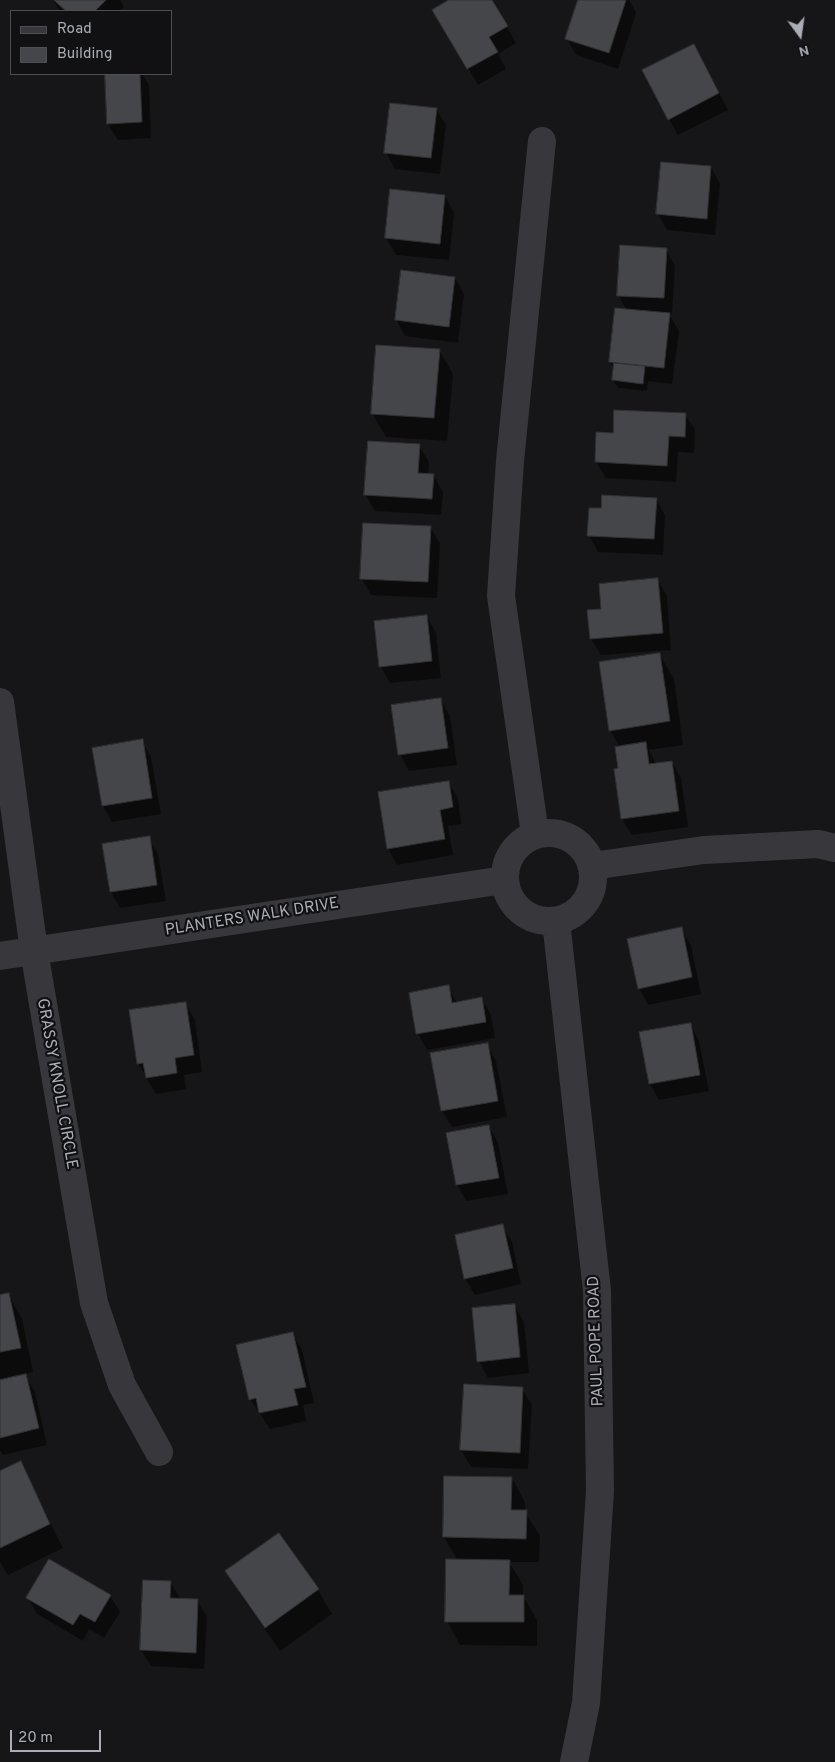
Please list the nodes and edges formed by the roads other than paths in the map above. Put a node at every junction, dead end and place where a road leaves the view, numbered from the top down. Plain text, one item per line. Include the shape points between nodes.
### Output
1 (542, 142) dead end
2 (0, 702) edge
3 (535, 834) junction
4 (835, 848) edge
5 (592, 866) junction
6 (504, 880) junction
7 (556, 921) junction
8 (34, 951) junction
9 (0, 956) edge
10 (159, 1452) dead end
11 (574, 1762) edge

1 - 3 street via 510,461 501,596
2 - 8 street, GRASSY KNOLL CIRCLE
3 - 5 street via 550,832 577,842 587,853
3 - 6 street via 512,852
4 - 5 street via 818,844 704,850
5 - 7 street via 590,895 582,907
6 - 7 street via 508,895 522,911 541,921
6 - 8 street, PLANTERS WALK DRIVE
7 - 11 street, PAUL POPE ROAD via 597,1291 600,1491 586,1703
8 - 9 street, PLANTERS WALK DRIVE
8 - 10 street, GRASSY KNOLL CIRCLE via 94,1303 122,1385

